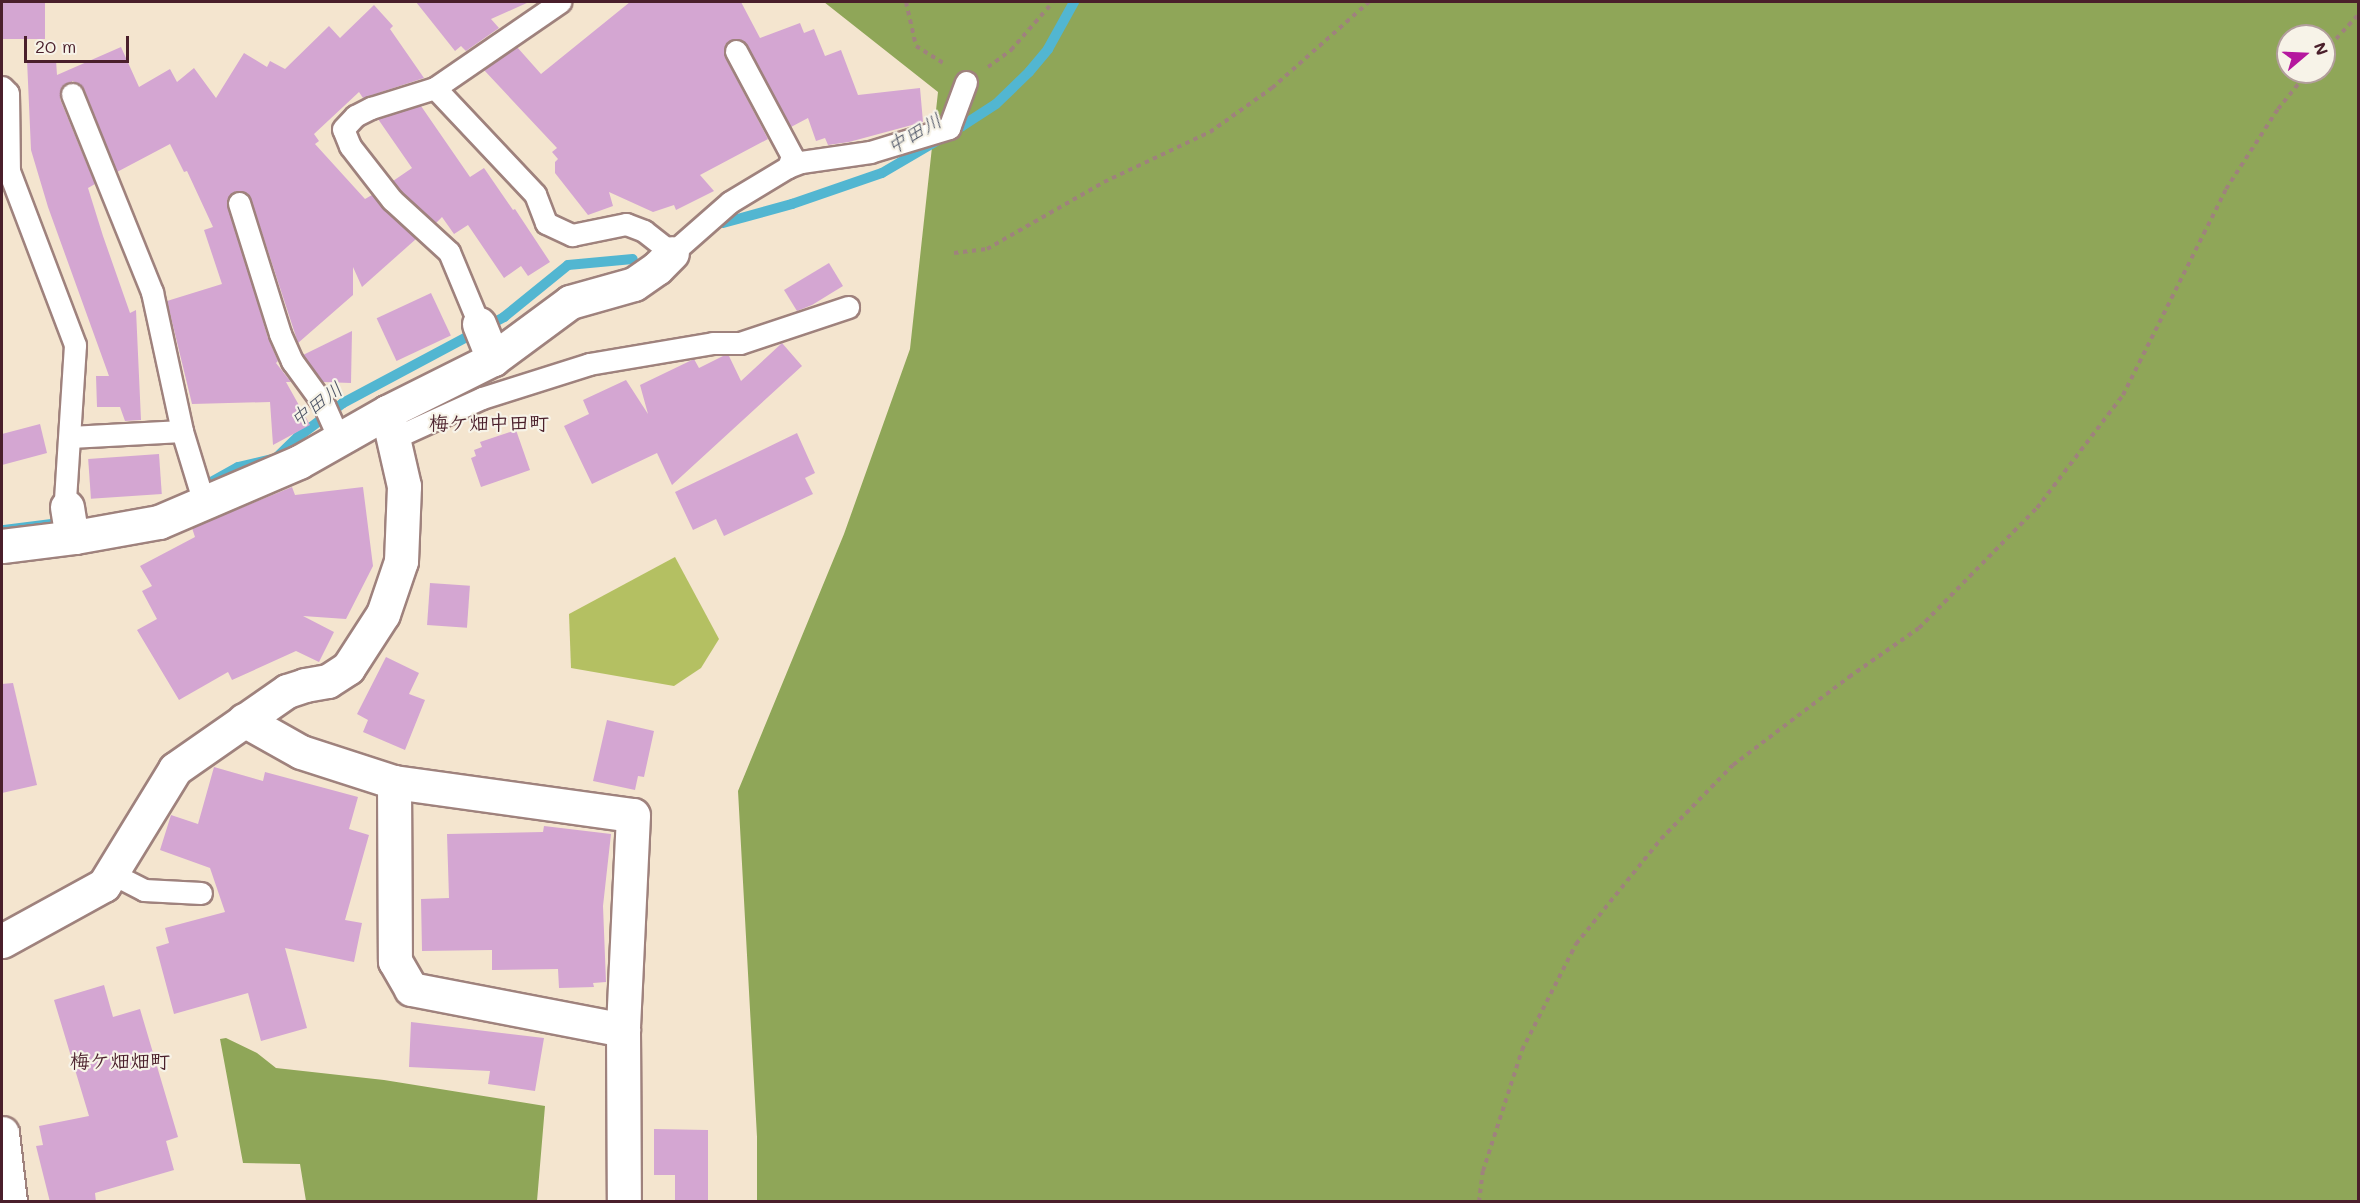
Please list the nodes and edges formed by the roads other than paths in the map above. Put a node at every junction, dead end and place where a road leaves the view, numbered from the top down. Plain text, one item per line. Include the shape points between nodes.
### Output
1 (560, 2) edge
2 (736, 51) dead end
3 (966, 82) road end
4 (2, 87) edge
5 (435, 88) junction
6 (72, 94) dead end
7 (788, 167) junction
8 (239, 203) dead end
9 (672, 253) junction
10 (848, 307) dead end
11 (486, 342) junction
12 (390, 426) junction
13 (182, 431) junction
14 (69, 437) junction
15 (338, 437) junction
16 (204, 503) junction
17 (70, 524) junction
18 (2, 546) edge
19 (244, 720) junction
20 (394, 782) junction
21 (111, 873) junction
22 (201, 893) dead end
23 (2, 941) edge
24 (623, 1030) junction
25 (2, 1132) edge
26 (10, 1202) edge
27 (624, 1202) edge

1 - 5 lane
2 - 7 lane via 792,156
3 - 7 lane via 949,128 870,152
4 - 14 lane via 8,93 9,171 75,345
5 - 9 lane via 535,194 546,224 572,235 626,224 644,231
5 - 11 lane via 371,108 355,116 343,129 350,147 392,200 449,252
6 - 13 lane via 152,292
7 - 9 lane via 729,202
8 - 15 lane via 280,334 292,361 324,405
9 - 11 main road via 634,284 570,302
10 - 12 lane via 740,343 713,343 589,364
11 - 12 main road
12 - 15 main road
12 - 19 main road via 404,486 405,531 401,561 383,614 338,677 287,691
13 - 14 lane
13 - 16 lane
14 - 17 lane via 65,500
15 - 16 main road via 299,462
16 - 17 main road via 159,522
17 - 18 main road
19 - 20 main road via 301,752
19 - 21 main road via 175,769
20 - 24 main road via 395,961 411,989
20 - 24 main road via 633,814
21 - 22 lane via 144,890
21 - 23 main road via 104,885
24 - 27 main road
25 - 26 main road

